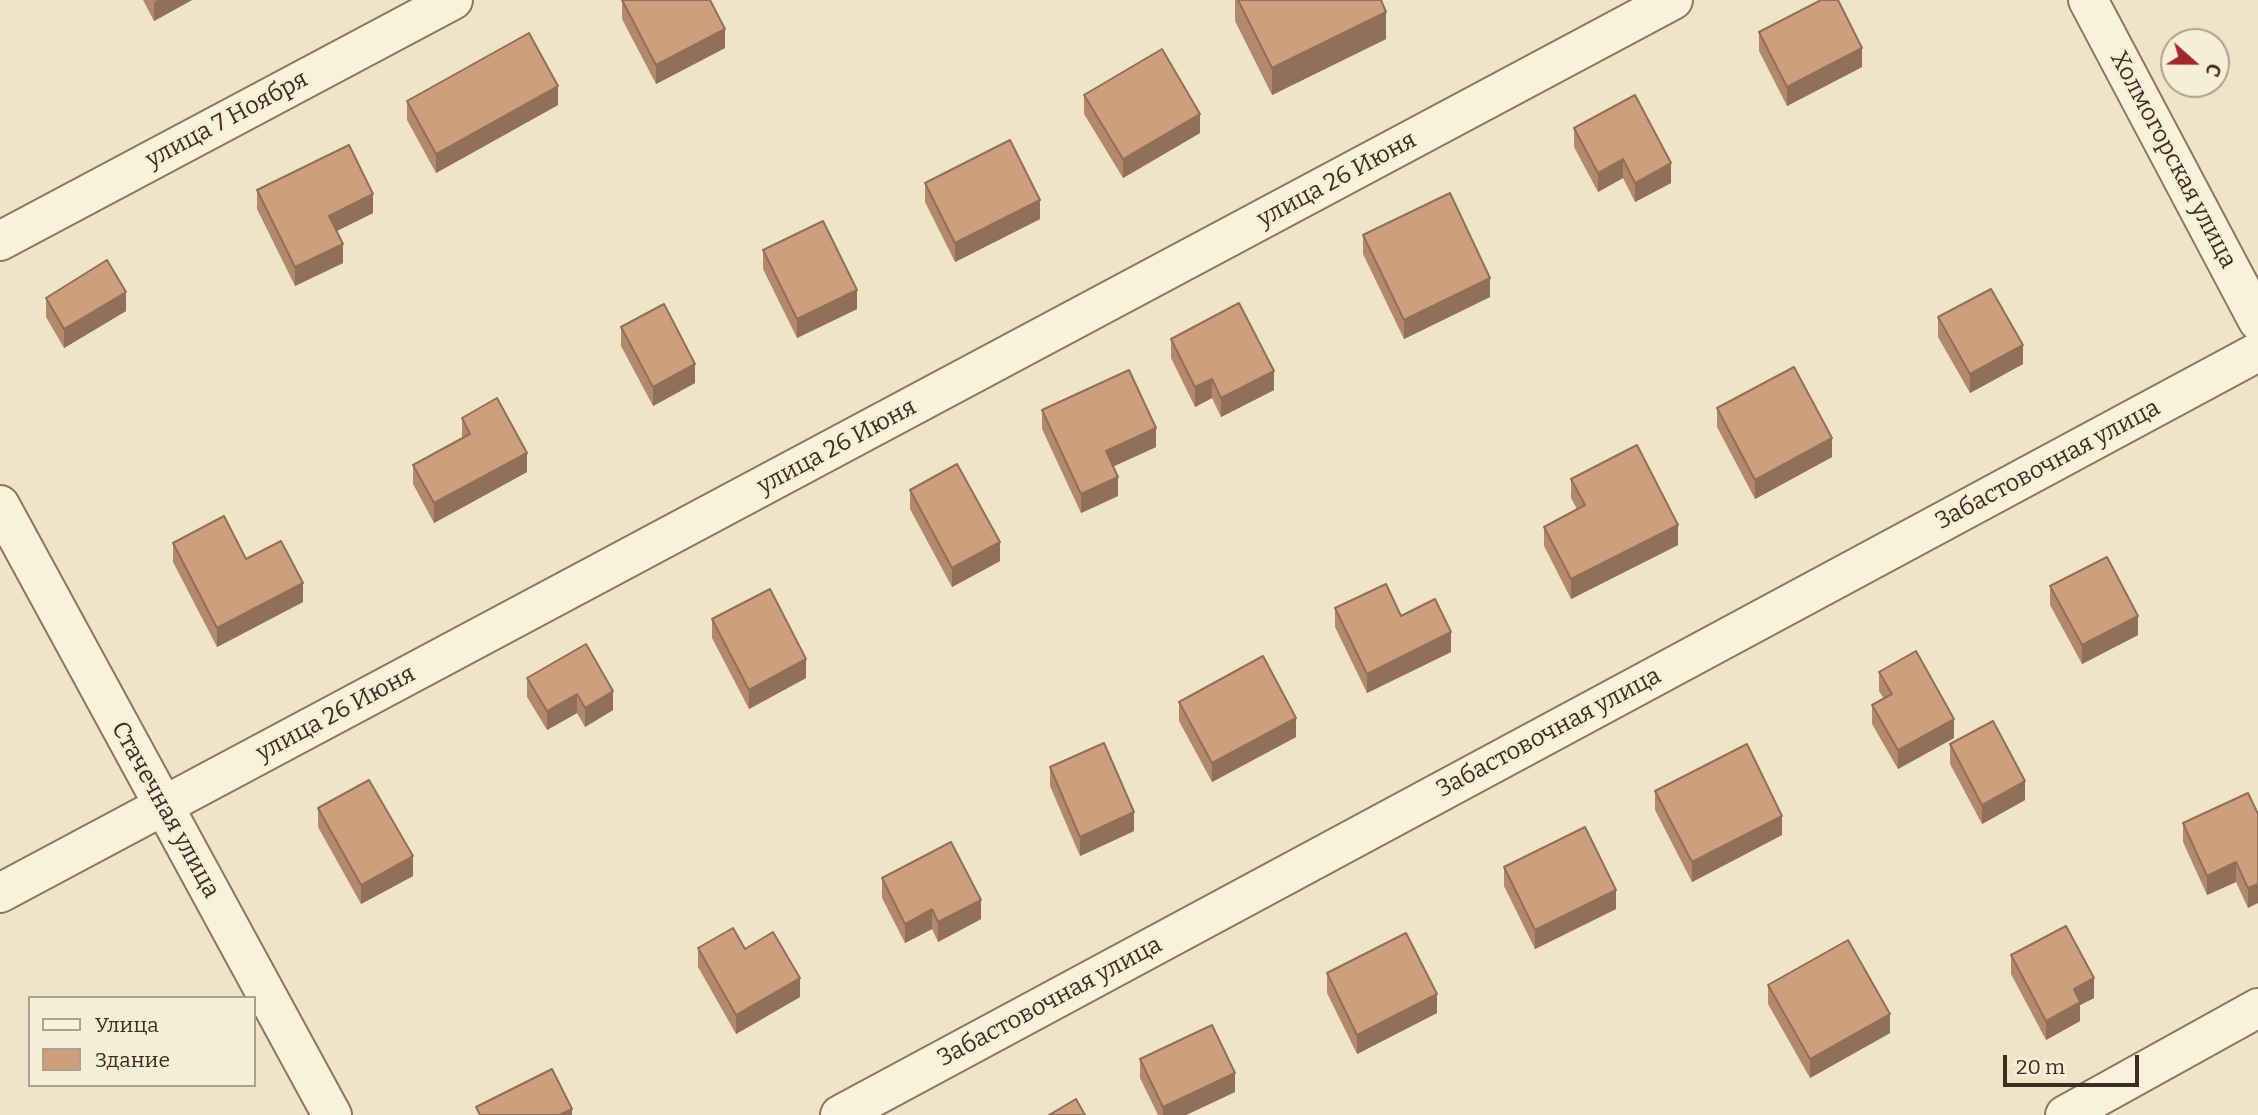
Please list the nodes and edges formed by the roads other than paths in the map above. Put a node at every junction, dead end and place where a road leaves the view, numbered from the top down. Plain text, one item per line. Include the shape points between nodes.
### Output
1 (453, 0) edge
2 (1673, 0) edge
3 (2088, 0) edge
4 (0, 241) edge
5 (2258, 321) edge
6 (2258, 352) edge
7 (0, 505) edge
8 (163, 806) junction
9 (0, 893) edge
10 (2258, 1008) edge
11 (332, 1115) edge
12 (840, 1115) edge
13 (2066, 1115) edge

1 - 4 street, улица 7 Ноября
2 - 8 street, улица 26 Июня
3 - 5 street, Холмогорская улица
6 - 12 street, Забастовочная улица
7 - 8 street, Стачечная улица
8 - 9 street, улица 26 Июня
8 - 11 street, Стачечная улица
10 - 13 street

